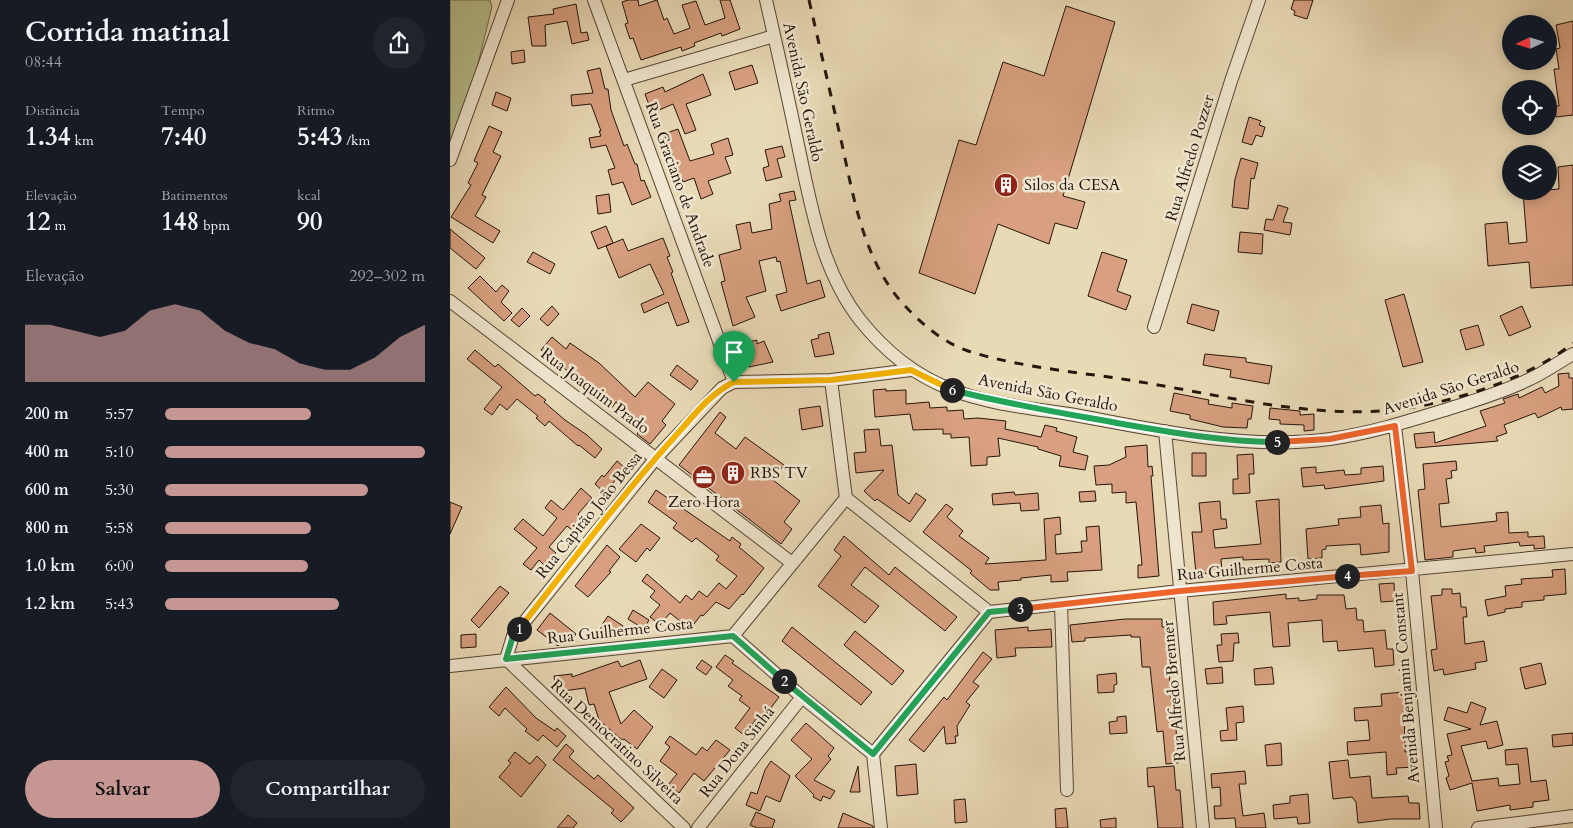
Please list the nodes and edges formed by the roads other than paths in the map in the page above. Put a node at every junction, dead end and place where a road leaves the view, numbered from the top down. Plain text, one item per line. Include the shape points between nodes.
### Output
1 (508, 0) edge
2 (594, 0) edge
3 (766, 0) edge
4 (1259, 0) edge
5 (774, 36) junction
6 (624, 80) junction
7 (450, 160) edge
8 (450, 301) edge
9 (1154, 327) dead end
10 (1573, 354) edge
11 (911, 370) junction
12 (831, 380) junction
13 (734, 382) junction
14 (1395, 426) junction
15 (1165, 431) junction
16 (656, 458) junction
17 (846, 498) junction
18 (1573, 554) edge
19 (792, 563) junction
20 (1412, 571) junction
21 (1180, 591) junction
22 (1061, 604) junction
23 (989, 612) junction
24 (733, 636) junction
25 (506, 659) junction
26 (450, 666) edge
27 (802, 697) junction
28 (873, 754) junction
29 (1067, 790) dead end
30 (1573, 816) edge
31 (1548, 824) edge
32 (684, 828) edge
33 (698, 828) edge
34 (880, 828) edge
35 (1203, 828) edge
36 (1436, 828) edge
37 (1478, 828) edge

1 - 7 street
2 - 6 street, Rua Graciano de Andrade
3 - 5 street, Avenida São Geraldo
4 - 9 street, Rua Alfredo Pozzer
5 - 6 street
5 - 11 street, Avenida São Geraldo via 812,207 840,291 860,320
6 - 13 street, Rua Graciano de Andrade
8 - 16 street, Rua Joaquim Prado
10 - 14 street, Avenida São Geraldo via 1531,379 1490,396
11 - 12 street
11 - 15 street, Avenida São Geraldo via 952,390 992,400
12 - 13 street
12 - 17 street
13 - 16 street, Rua Capitão João Bessa via 709,399
14 - 15 street, Avenida São Geraldo via 1330,439 1287,442 1251,442
14 - 20 street, Avenida Benjamin Constant
15 - 21 street, Rua Alfredo Brenner
16 - 19 street, Rua Joaquim Prado
16 - 25 street, Rua Capitão João Bessa via 513,636
17 - 19 street
17 - 23 street
18 - 20 street, Rua Guilherme Costa
19 - 24 street
20 - 21 street, Rua Guilherme Costa
20 - 36 street, Avenida Benjamin Constant
21 - 22 street, Rua Guilherme Costa
21 - 35 street, Rua Alfredo Brenner
22 - 23 street, Rua Guilherme Costa
22 - 29 street
23 - 28 street
24 - 25 street, Rua Guilherme Costa
24 - 27 street
25 - 26 street, Rua Guilherme Costa
25 - 32 street, Rua Democratino Silveira
27 - 28 street
27 - 33 street, Rua Dona Sinhá
28 - 34 street
30 - 31 street
31 - 37 street

